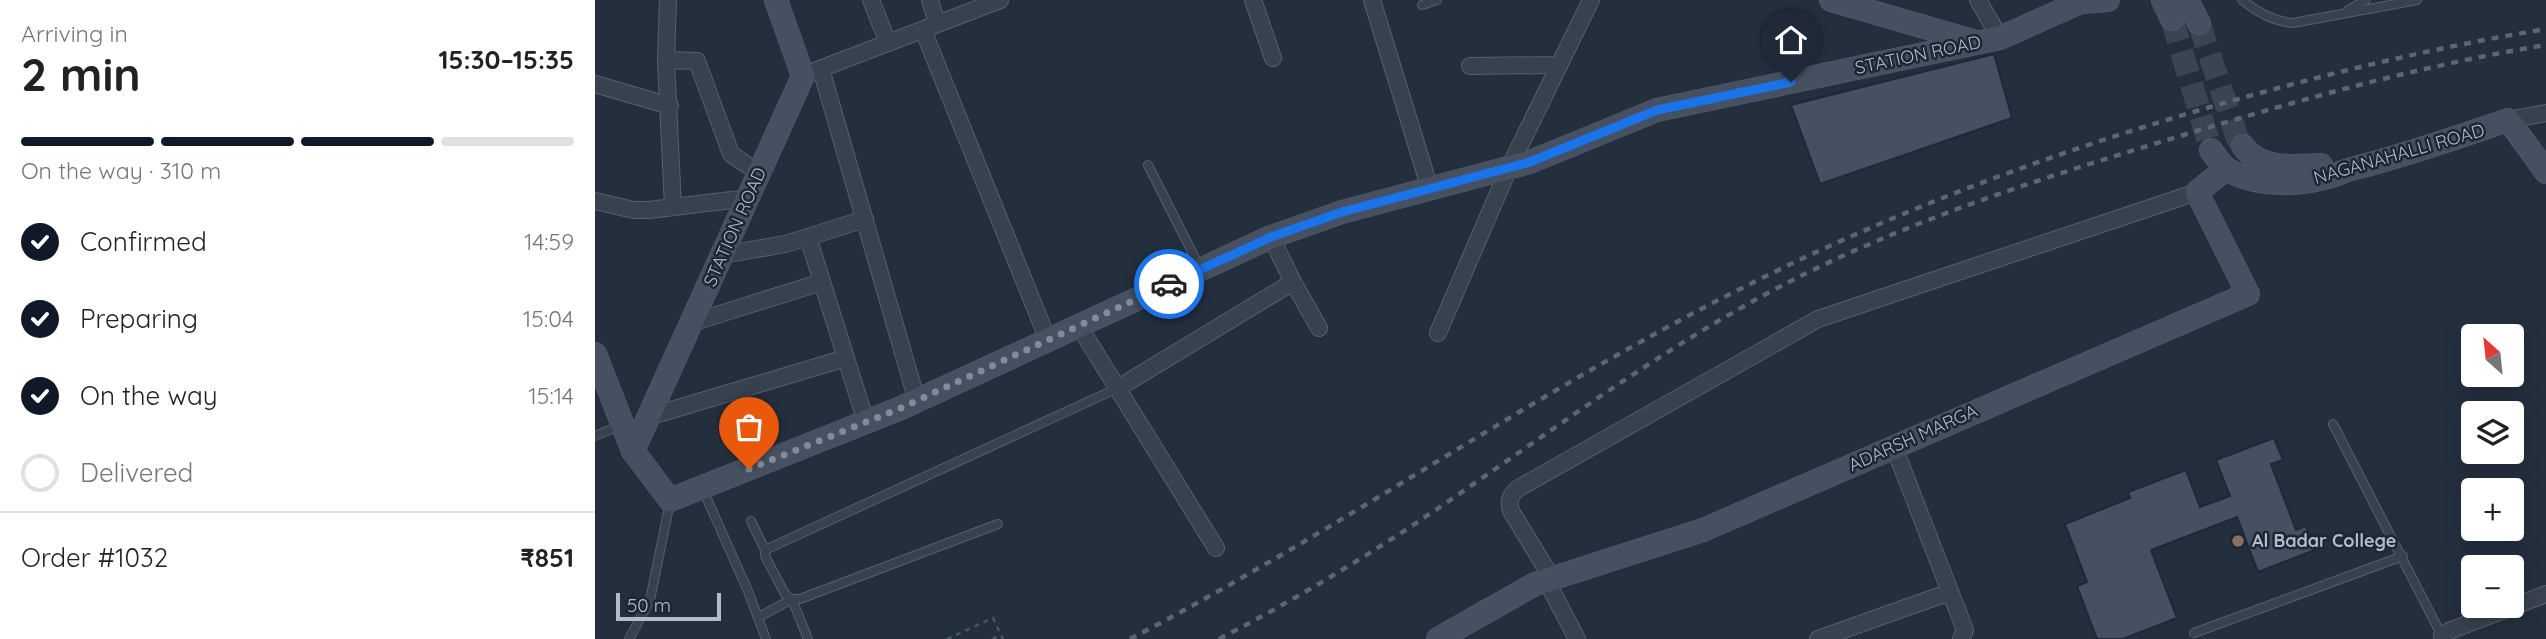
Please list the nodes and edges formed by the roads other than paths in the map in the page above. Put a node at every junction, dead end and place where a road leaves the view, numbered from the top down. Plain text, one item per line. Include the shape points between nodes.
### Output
1 (668, 0) edge
2 (776, 0) edge
3 (871, 0) edge
4 (930, 0) edge
5 (1000, 0) edge
6 (1253, 0) edge
7 (1372, 0) edge
8 (1437, 0) edge
9 (1591, 0) edge
10 (1831, 0) edge
11 (1978, 0) edge
12 (2108, 0) edge
13 (2187, 0) edge
14 (2242, 0) edge
15 (2366, 0) edge
16 (2417, 0) edge
17 (2084, 1) edge
18 (1422, 5) dead end
19 (2343, 13) junction
20 (2199, 23) tunnel mouth
21 (930, 27) junction
22 (1989, 40) junction
23 (888, 43) junction
24 (1273, 58) dead end
25 (666, 60) junction
26 (1559, 65) junction
27 (1470, 66) dead end
28 (812, 72) junction
29 (595, 84) edge
30 (670, 106) junction
31 (2546, 113) edge
32 (2508, 120) junction
33 (2243, 146) tunnel mouth
34 (2211, 149) tunnel mouth
35 (1148, 165) dead end
36 (1509, 168) junction
37 (2226, 169) junction
38 (2352, 169) junction
39 (2546, 172) edge
40 (759, 173) junction
41 (1430, 189) junction
42 (2197, 192) junction
43 (748, 198) junction
44 (595, 201) edge
45 (673, 207) junction
46 (865, 219) junction
47 (808, 237) junction
48 (1271, 237) junction
49 (723, 255) junction
50 (1201, 269) junction
51 (822, 282) junction
52 (1293, 282) junction
53 (691, 323) junction
54 (1079, 326) junction
55 (1319, 328) dead end
56 (1438, 333) dead end
57 (1048, 340) junction
58 (595, 354) edge
59 (846, 358) junction
60 (1118, 388) junction
61 (917, 401) junction
62 (648, 417) junction
63 (866, 422) junction
64 (622, 424) junction
65 (2333, 424) dead end
66 (595, 436) edge
67 (1894, 447) junction
68 (633, 451) junction
69 (702, 487) junction
70 (670, 500) junction
71 (751, 521) dead end
72 (999, 524) dead end
73 (1216, 548) dead end
74 (765, 550) junction
75 (2403, 556) junction
76 (1549, 580) junction
77 (1950, 592) junction
78 (2544, 598) edge
79 (792, 599) junction
80 (759, 617) junction
81 (2194, 633) dead end
82 (1965, 636) edge
83 (2442, 637) edge
84 (1442, 638) edge
85 (629, 639) edge
86 (766, 639) edge
87 (807, 639) edge
88 (1577, 639) edge
89 (1818, 639) edge

1 - 25 street
2 - 28 main road
3 - 23 street
4 - 21 street
5 - 21 street
6 - 24 street
7 - 41 street
8 - 18 lane
9 - 26 street
10 - 22 main road
11 - 22 street
12 - 17 main road, STATION ROAD
13 - 20 main road
14 - 19 lane via 2277,21 2307,22
15 - 19 lane
16 - 19 lane
17 - 22 main road, STATION ROAD
21 - 23 street
21 - 57 street
22 - 36 main road, STATION ROAD via 1657,110
23 - 28 street
25 - 30 street
25 - 40 street via 697,61 731,154
26 - 27 street
26 - 36 street
28 - 40 main road, STATION ROAD
28 - 46 street
29 - 30 street
30 - 45 street
31 - 32 street
32 - 38 main road, NAGANAHALLI ROAD
32 - 39 main road, NAGANAHALLI ROAD
33 - 38 main road via 2255,159 2272,164
34 - 37 main road
35 - 50 lane
36 - 41 main road, STATION ROAD
36 - 56 street
37 - 38 main road, NAGANAHALLI ROAD via 2258,180 2288,182
37 - 42 main road
40 - 43 main road, STATION ROAD
41 - 48 main road, STATION ROAD
42 - 67 main road, ADARSH MARGA via 2248,294
42 - 76 street via 1818,318 1517,489 1511,495 1511,510
43 - 45 street
43 - 49 main road, STATION ROAD
44 - 45 street via 633,210
46 - 47 street
46 - 61 street
47 - 49 street
47 - 51 street
48 - 50 main road, STATION ROAD
48 - 52 street
49 - 53 main road, STATION ROAD
50 - 54 main road, STATION ROAD
51 - 53 street
51 - 59 street
52 - 55 street
52 - 60 street
53 - 62 main road, STATION ROAD
54 - 57 main road, STATION ROAD
54 - 60 street
57 - 61 main road, STATION ROAD
58 - 64 main road
59 - 62 street
59 - 63 street
60 - 73 street
60 - 74 lane
61 - 63 main road, STATION ROAD
62 - 68 main road, STATION ROAD
63 - 69 main road, STATION ROAD
64 - 66 lane
64 - 68 main road
65 - 75 lane
67 - 76 main road, ADARSH MARGA via 1703,530
67 - 77 street
68 - 70 main road
69 - 70 main road, STATION ROAD
69 - 80 lane
70 - 85 lane via 650,600
71 - 74 lane
72 - 79 lane
74 - 79 lane via 785,594
75 - 81 lane
75 - 83 lane
76 - 84 main road, ADARSH MARGA
76 - 88 street
77 - 82 street
77 - 89 street
78 - 83 street
79 - 80 lane
79 - 87 lane
80 - 86 lane

